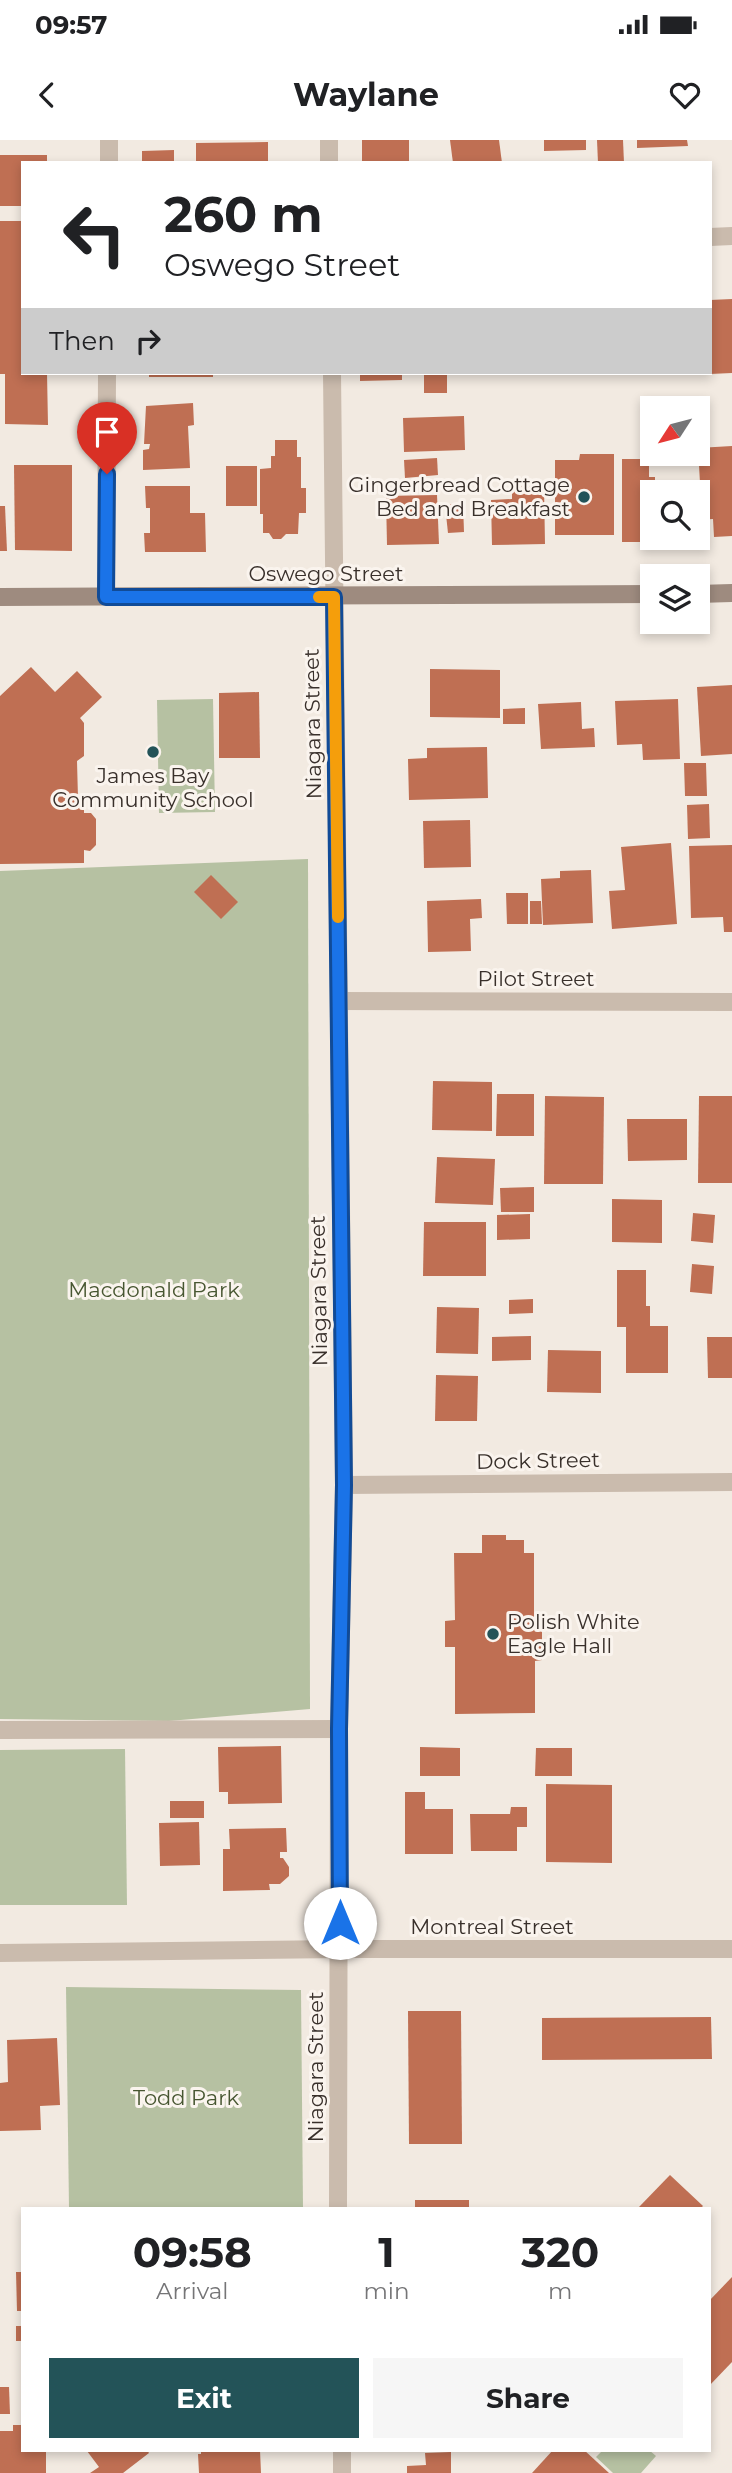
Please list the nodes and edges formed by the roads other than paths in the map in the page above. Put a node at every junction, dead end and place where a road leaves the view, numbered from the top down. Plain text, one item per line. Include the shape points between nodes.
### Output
1 (109, 140) edge
2 (329, 140) edge
3 (108, 161) edge
4 (329, 161) edge
5 (732, 236) edge
6 (712, 237) edge
7 (107, 375) edge
8 (332, 375) edge
9 (732, 593) edge
10 (640, 594) edge
11 (710, 594) edge
12 (0, 597) edge
13 (106, 597) junction
14 (334, 597) junction
15 (339, 1001) junction
16 (732, 1002) edge
17 (732, 1482) edge
18 (344, 1485) junction
19 (339, 1729) junction
20 (0, 1730) edge
21 (340, 1949) junction
22 (732, 1949) edge
23 (0, 1953) edge
24 (338, 2207) edge
25 (342, 2452) edge
26 (342, 2473) edge

1 - 3 street
2 - 4 street
5 - 6 street
7 - 13 street
8 - 14 street, Niagara Street
9 - 11 street
10 - 14 street, Oswego Street
12 - 13 street, Oswego Street
13 - 14 street, Oswego Street
14 - 15 street, Niagara Street
15 - 16 street, Pilot Street
15 - 18 street, Niagara Street
17 - 18 street, Dock Street
18 - 19 street, Niagara Street
19 - 20 street
19 - 21 street, Niagara Street
21 - 22 street, Montreal Street
21 - 23 street, Montreal Street
21 - 24 street, Niagara Street
25 - 26 street

